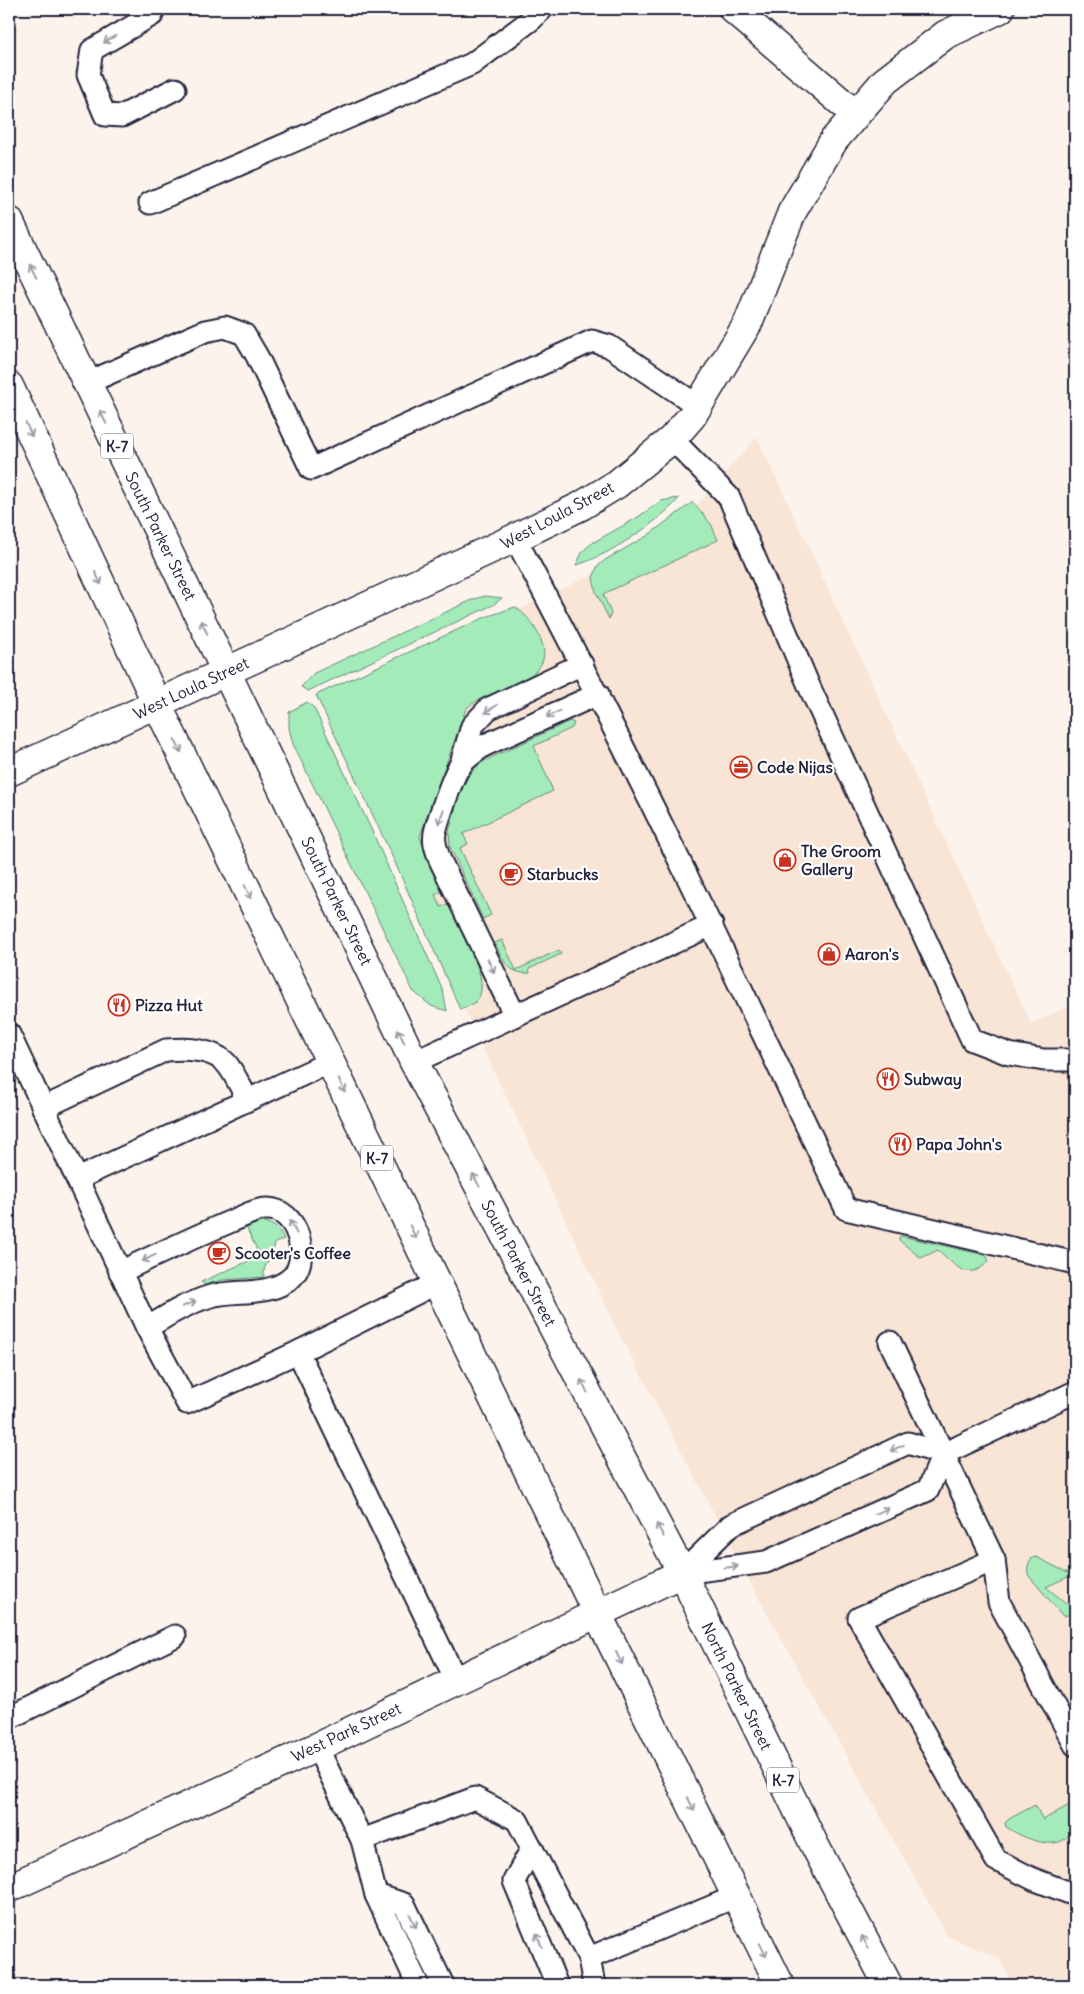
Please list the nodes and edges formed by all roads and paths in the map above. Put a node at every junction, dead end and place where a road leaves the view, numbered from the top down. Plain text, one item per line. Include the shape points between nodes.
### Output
1 (732, 9) edge
2 (1000, 9) edge
3 (533, 12) edge
4 (152, 15) dead end
5 (175, 89) dead end
6 (855, 114) junction
7 (150, 203) dead end
8 (9, 221) edge
9 (87, 383) junction
10 (9, 386) edge
11 (698, 406) junction
12 (672, 439) junction
13 (515, 538) junction
14 (582, 664) junction
15 (226, 671) junction
16 (598, 694) junction
17 (156, 702) junction
18 (459, 767) junction
19 (9, 772) edge
20 (712, 925) junction
21 (515, 1016) junction
22 (9, 1034) edge
23 (1075, 1060) edge
24 (330, 1062) junction
25 (414, 1062) junction
26 (248, 1100) junction
27 (43, 1108) junction
28 (77, 1179) junction
29 (1075, 1263) edge
30 (120, 1272) junction
31 (437, 1283) junction
32 (147, 1328) junction
33 (890, 1342) dead end
34 (298, 1352) junction
35 (1075, 1392) edge
36 (943, 1454) junction
37 (994, 1560) junction
38 (682, 1573) junction
39 (598, 1614) junction
40 (174, 1636) dead end
41 (456, 1680) junction
42 (9, 1718) edge
43 (1075, 1744) edge
44 (317, 1747) junction
45 (362, 1840) junction
46 (532, 1848) junction
47 (9, 1888) edge
48 (376, 1895) junction
49 (1075, 1895) edge
50 (737, 1896) junction
51 (589, 1958) junction
52 (418, 1985) edge
53 (444, 1985) edge
54 (558, 1985) edge
55 (594, 1985) edge
56 (780, 1985) edge
57 (888, 1985) edge

1 - 6 main road
2 - 6 main road, West Loula Street via 945,35 885,81
3 - 7 lane via 472,64
4 -> 5 lane via 92,50 88,75 105,115 122,116
6 - 11 main road, West Loula Street via 834,140 792,212 748,323
9 -> 8 main road, South Parker Street / K-7
9 - 11 lane via 205,332 225,327 244,334 311,469 592,341 609,346
15 -> 9 main road, South Parker Street / K-7
10 -> 17 main road, K-7
11 - 12 main road, West Loula Street
12 - 13 main road, West Loula Street via 617,484
12 - 23 lane via 729,497 809,686 972,1040 1009,1054 1044,1060
13 - 14 lane
13 - 15 main road, West Loula Street
14 - 16 lane
14 -> 18 lane via 488,709 472,726
15 - 17 main road, West Loula Street
25 -> 15 main road, South Parker Street / K-7
16 -> 18 lane via 482,746
16 - 20 lane
17 - 19 main road, West Loula Street
17 -> 24 main road, K-7
18 -> 21 lane via 435,833 435,845
20 - 21 lane
20 - 29 lane via 846,1209
21 - 25 lane
22 - 27 lane
24 - 26 lane
24 -> 31 main road, K-7
38 -> 25 main road, South Parker Street / K-7
26 - 27 lane via 226,1063 200,1050 182,1049 166,1050
26 - 28 lane
27 - 28 lane
28 - 30 lane
30 - 32 lane
32 -> 30 lane via 203,1298 260,1291 290,1279 299,1270 302,1254 296,1231 280,1212 266,1208
31 - 34 lane
31 - 39 main road, K-7
32 - 34 lane via 187,1403
33 - 36 lane
34 - 41 lane
35 - 36 lane
36 - 37 lane
36 -> 38 lane via 908,1443 731,1525
38 -> 36 lane via 766,1562 928,1490
37 - 43 lane via 999,1602
37 - 49 lane via 859,1618 996,1860
38 - 39 main road, West Park Street
57 -> 38 main road, North Parker Street / K-7 via 814,1844
39 - 41 main road, West Park Street
39 -> 50 main road, K-7
40 - 42 lane
41 - 44 main road, West Park Street
44 - 45 lane
44 - 47 main road, West Park Street
45 - 46 lane via 475,1798 517,1820
45 - 48 lane
46 - 51 lane
54 -> 46 lane via 514,1881
48 - 52 lane
48 -> 53 lane via 404,1904
50 - 51 lane
50 -> 56 main road, K-7
51 - 55 lane

